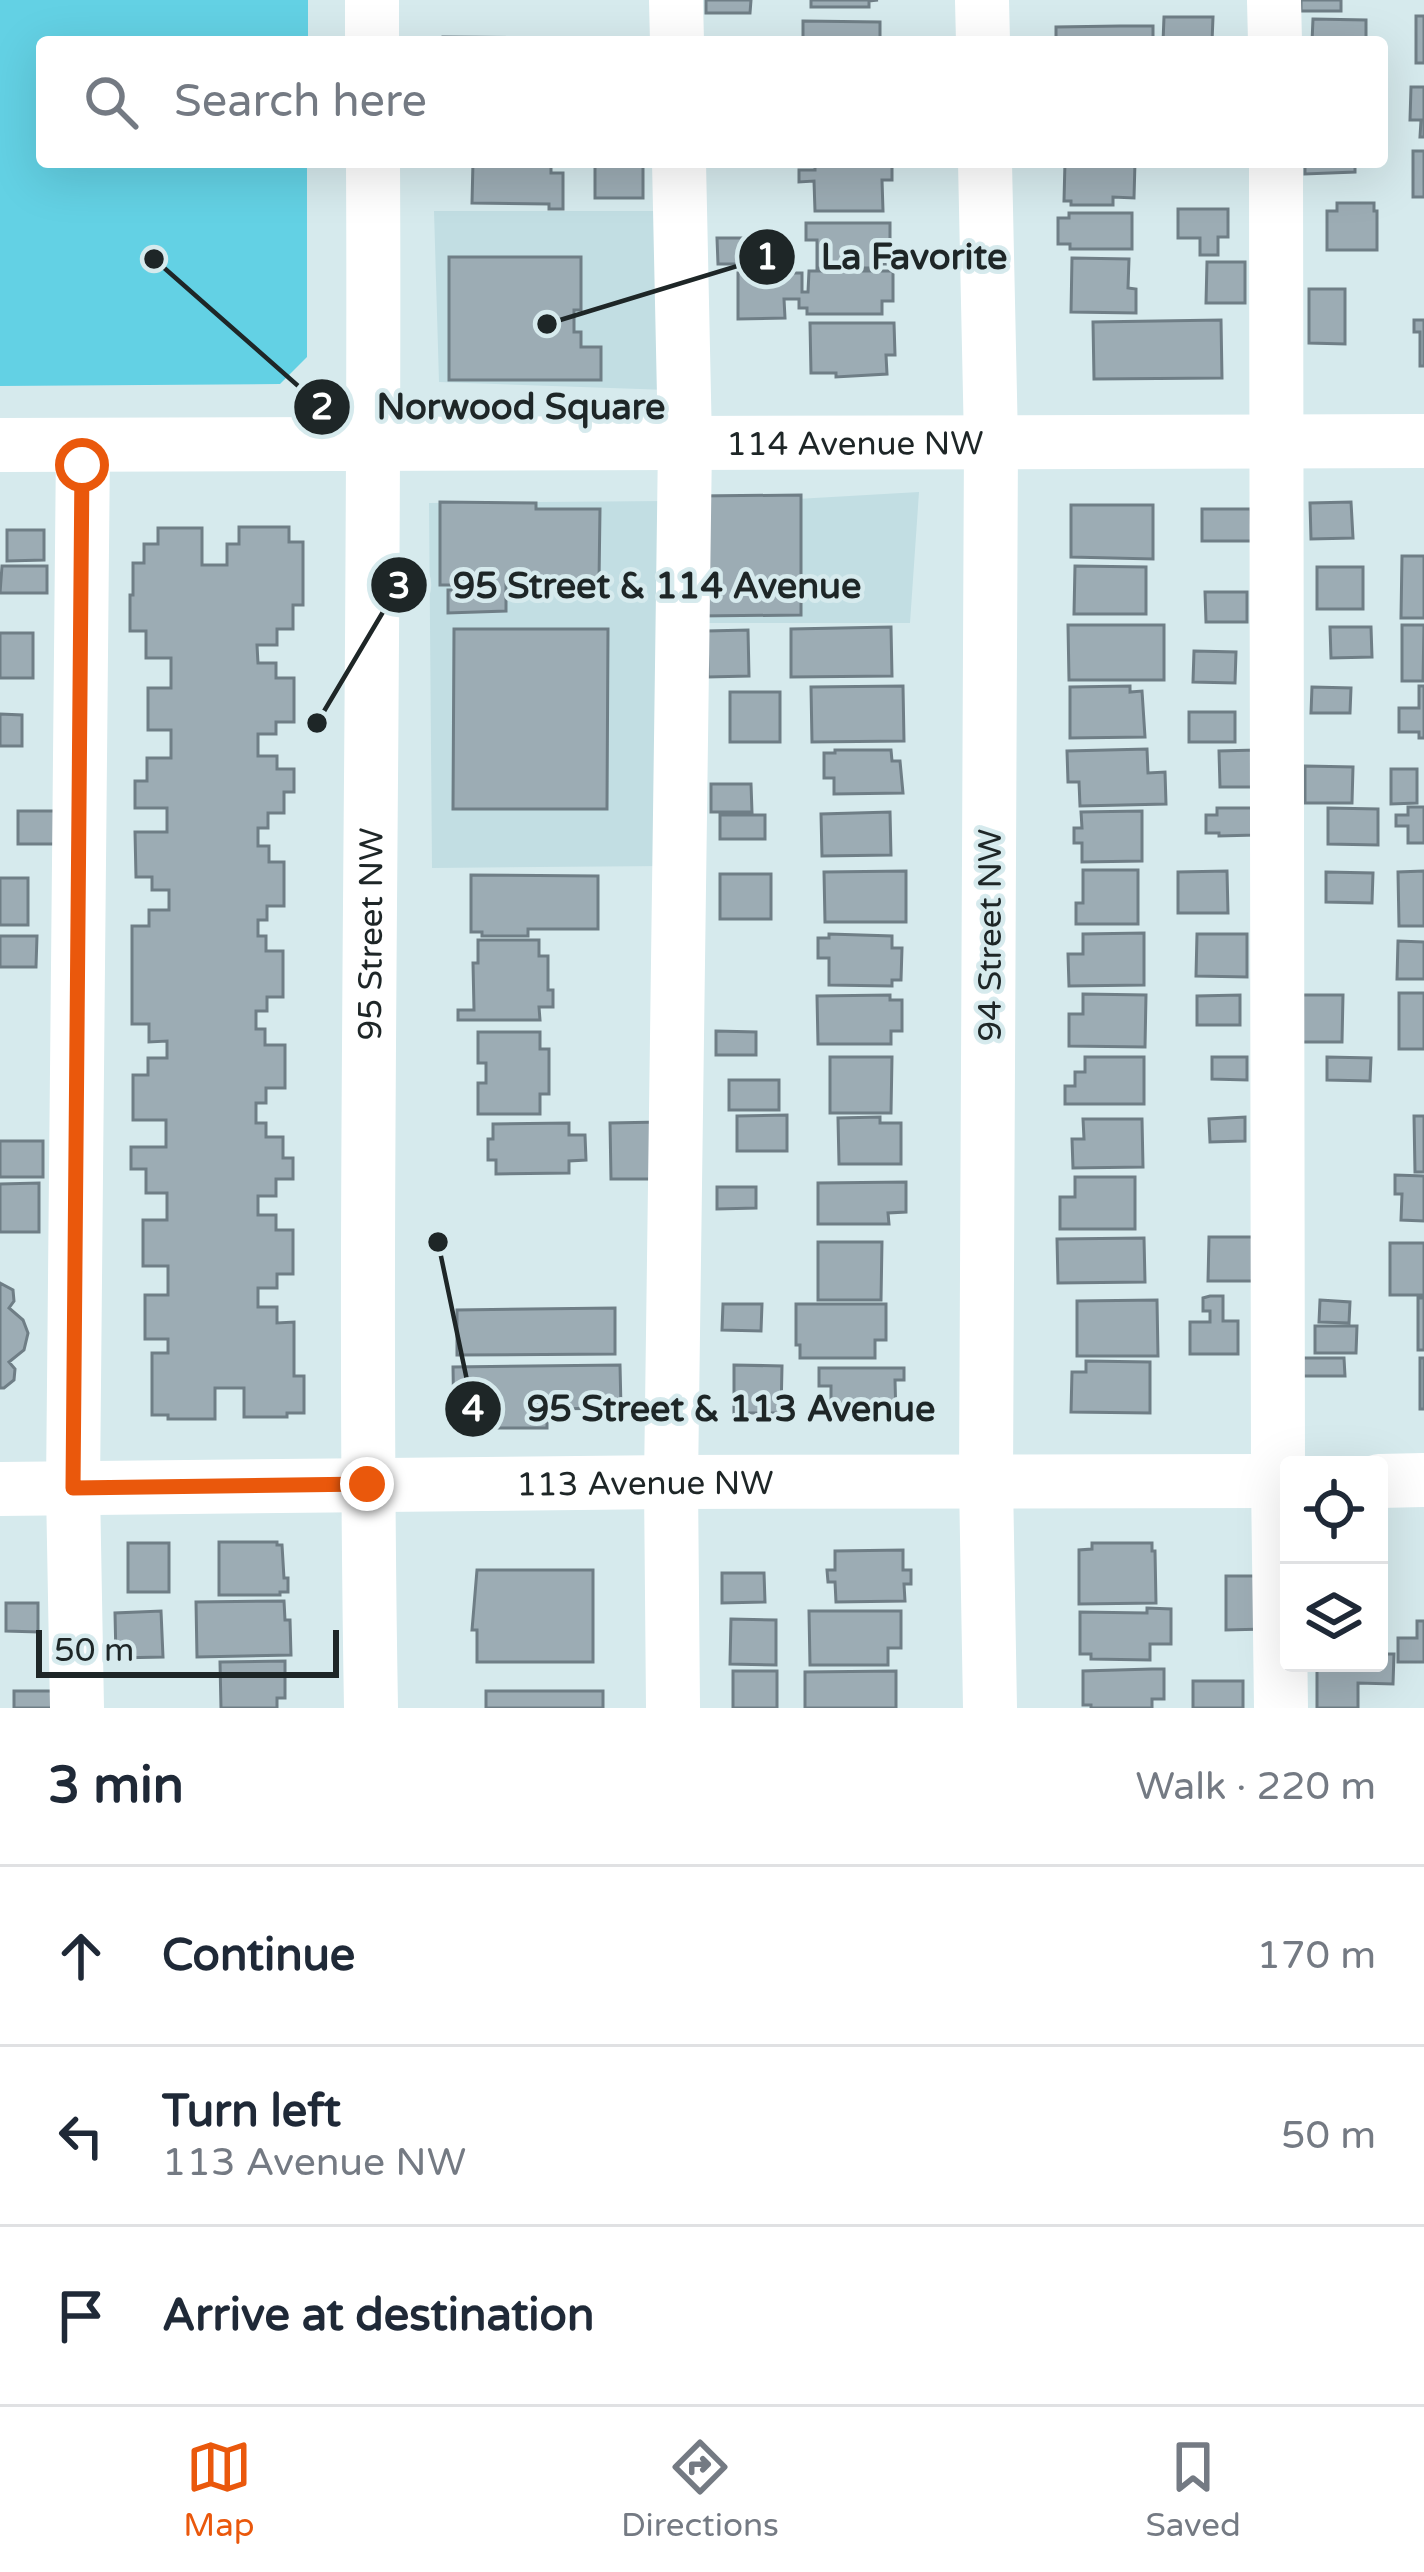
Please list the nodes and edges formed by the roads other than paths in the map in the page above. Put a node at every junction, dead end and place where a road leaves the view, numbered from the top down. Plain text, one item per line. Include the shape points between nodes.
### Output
1 (372, 0) edge
2 (676, 0) edge
3 (982, 0) edge
4 (1274, 0) edge
5 (373, 36) edge
6 (676, 36) edge
7 (983, 36) edge
8 (1275, 36) edge
9 (373, 168) edge
10 (679, 168) edge
11 (986, 168) edge
12 (1276, 168) edge
13 (1424, 441) edge
14 (991, 442) junction
15 (1278, 442) junction
16 (685, 443) junction
17 (374, 444) junction
18 (0, 445) edge
19 (83, 445) junction
20 (1283, 1456) edge
21 (1388, 1480) edge
22 (1424, 1480) edge
23 (986, 1481) junction
24 (1280, 1481) edge
25 (671, 1482) junction
26 (367, 1484) junction
27 (73, 1488) junction
28 (0, 1489) edge
29 (1282, 1564) edge
30 (77, 1708) edge
31 (371, 1708) edge
32 (673, 1708) edge
33 (990, 1708) edge
34 (1281, 1708) edge

1 - 5 street
2 - 6 street
3 - 7 street
4 - 8 street
9 - 17 street, 95 Street NW
10 - 16 street
11 - 14 street, 94 Street NW
12 - 15 street
13 - 15 street, 114 Avenue NW
14 - 15 street, 114 Avenue NW
14 - 16 street, 114 Avenue NW
14 - 23 street, 94 Street NW
15 - 20 street
16 - 17 street, 114 Avenue NW
16 - 25 street
17 - 19 street, 114 Avenue NW
17 - 26 street, 95 Street NW
18 - 19 street, 114 Avenue NW
19 - 27 street
21 - 22 street
23 - 24 street, 113 Avenue NW
23 - 25 street, 113 Avenue NW
23 - 33 street, 94 Street NW
25 - 26 street, 113 Avenue NW
25 - 32 street
26 - 27 street, 113 Avenue NW
26 - 31 street, 95 Street NW
27 - 28 street, 113 Avenue NW
27 - 30 street
29 - 34 street

